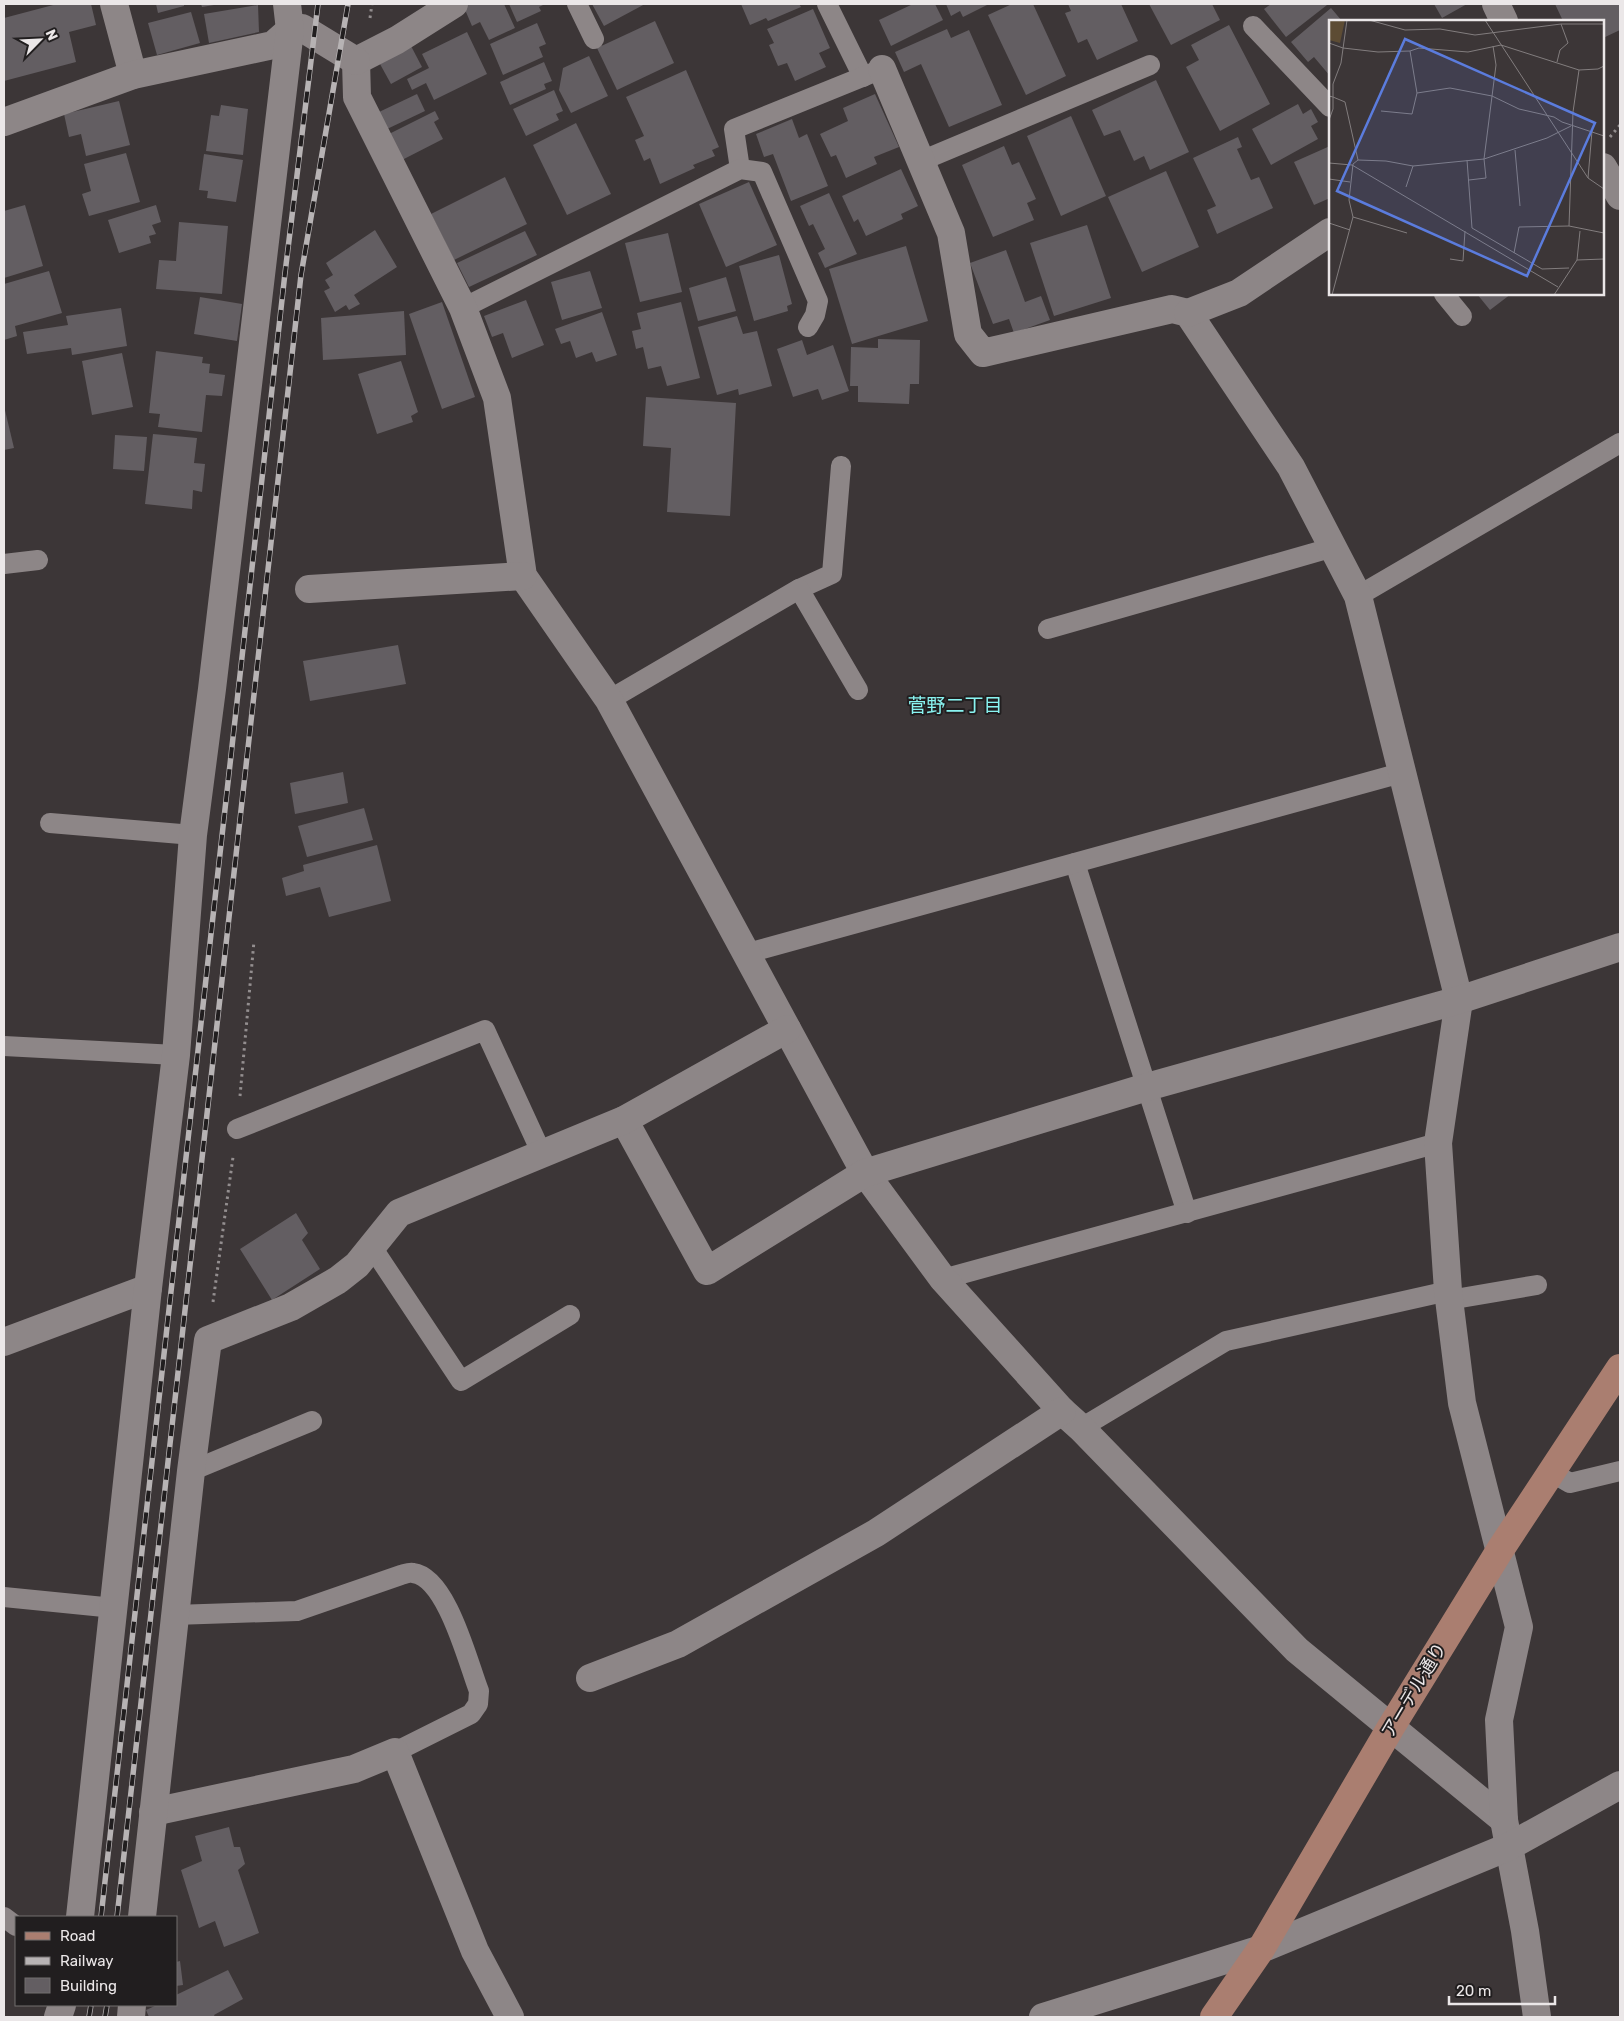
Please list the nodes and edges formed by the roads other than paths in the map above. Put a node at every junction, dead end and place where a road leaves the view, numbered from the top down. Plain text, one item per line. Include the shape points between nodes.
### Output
1 (114, 4) edge
2 (454, 4) edge
3 (577, 4) edge
4 (827, 4) edge
5 (1496, 4) edge
6 (289, 17) edge
7 (1504, 20) edge
8 (1252, 26) dead end
9 (594, 39) dead end
10 (356, 61) junction
11 (1150, 65) dead end
12 (872, 73) junction
13 (133, 75) junction
14 (1329, 106) edge
15 (4, 122) edge
16 (921, 161) junction
17 (740, 169) junction
18 (1604, 169) edge
19 (1620, 196) edge
20 (1329, 233) edge
21 (1445, 295) edge
22 (462, 308) junction
23 (1188, 313) junction
24 (1462, 316) dead end
25 (808, 327) dead end
26 (1620, 443) edge
27 (842, 466) dead end
28 (1334, 547) junction
29 (38, 560) dead end
30 (4, 564) edge
31 (523, 576) junction
32 (309, 589) dead end
33 (799, 589) junction
34 (1358, 596) junction
35 (1048, 629) dead end
36 (858, 690) dead end
37 (609, 700) junction
38 (1401, 773) junction
39 (50, 823) dead end
40 (192, 834) junction
41 (1075, 863) junction
42 (1620, 947) edge
43 (748, 953) junction
44 (1459, 1000) junction
45 (787, 1029) junction
46 (4, 1046) edge
47 (176, 1055) junction
48 (1148, 1087) junction
49 (624, 1120) junction
50 (236, 1129) dead end
51 (1438, 1142) junction
52 (542, 1154) junction
53 (866, 1173) junction
54 (1187, 1213) junction
55 (372, 1247) junction
56 (943, 1279) junction
57 (1537, 1285) dead end
58 (148, 1288) junction
59 (1448, 1295) junction
60 (570, 1316) dead end
61 (4, 1342) edge
62 (1620, 1368) edge
63 (1071, 1419) junction
64 (312, 1421) dead end
65 (191, 1471) junction
66 (1620, 1471) edge
67 (1551, 1472) junction
68 (1500, 1550) junction
69 (4, 1597) edge
70 (114, 1608) junction
71 (174, 1615) junction
72 (590, 1678) dead end
73 (1391, 1726) junction
74 (395, 1752) junction
75 (1620, 1785) edge
76 (153, 1812) junction
77 (1504, 1820) junction
78 (1508, 1847) junction
79 (4, 1916) edge
80 (80, 1916) edge
81 (142, 1916) edge
82 (15, 1925) edge
83 (1261, 1948) junction
84 (510, 2017) edge
85 (1043, 2017) edge
86 (1214, 2017) edge
87 (1537, 2017) edge

1 - 13 street
2 - 10 street
3 - 9 lane
4 - 12 lane
5 - 7 street
6 - 10 street
6 - 13 street via 274,46
6 - 40 street via 212,689
8 - 14 lane
10 - 22 street via 357,97
11 - 16 lane
12 - 16 street
12 - 17 lane via 734,129
13 - 15 street
16 - 23 street via 951,233 968,334 983,354 1172,309
17 - 22 lane
17 - 25 lane via 762,172 818,301
18 - 19 street
20 - 23 street via 1239,293
21 - 24 lane
22 - 31 street via 497,398
23 - 28 street via 1291,467
26 - 34 lane
27 - 33 lane via 832,574
28 - 34 street
28 - 35 lane
29 - 30 lane
31 - 32 street
31 - 37 street
33 - 36 lane
33 - 37 lane
34 - 38 street
37 - 43 street
38 - 41 lane
38 - 44 street
39 - 40 lane
40 - 47 street
41 - 43 lane
41 - 48 lane
42 - 44 street
43 - 45 street
44 - 48 street
44 - 51 street
45 - 49 street
45 - 53 street
46 - 47 lane
47 - 58 street
48 - 53 street
48 - 54 lane
49 - 52 street
49 - 53 street via 707,1271
50 - 52 lane via 485,1030
51 - 54 lane
51 - 59 street
52 - 55 street via 398,1213
53 - 56 street
54 - 56 lane
55 - 60 lane via 461,1381
55 - 65 street via 338,1280 291,1307 208,1340
56 - 63 street
57 - 59 lane
58 - 61 street
58 - 70 street
59 - 63 lane via 1226,1340
59 - 68 street via 1462,1403
62 - 67 street, アーデル通り
63 - 72 street via 678,1644
63 - 73 street via 1296,1650
64 - 65 lane
65 - 71 street
66 - 67 lane via 1570,1483
67 - 68 street, アーデル通り
68 - 73 street, アーデル通り
68 - 77 street via 1519,1627 1499,1720
69 - 70 lane
70 - 80 street
71 - 74 lane via 297,1611 401,1574 414,1573 433,1584 448,1606 479,1692 478,1704 471,1714
71 - 76 street
73 - 77 street
73 - 83 street, アーデル通り
74 - 76 street via 354,1769
74 - 84 street via 475,1951
75 - 78 street
76 - 81 street
77 - 78 street
78 - 83 street
78 - 87 street via 1525,1931
79 - 82 lane
83 - 85 street
83 - 86 street, アーデル通り

